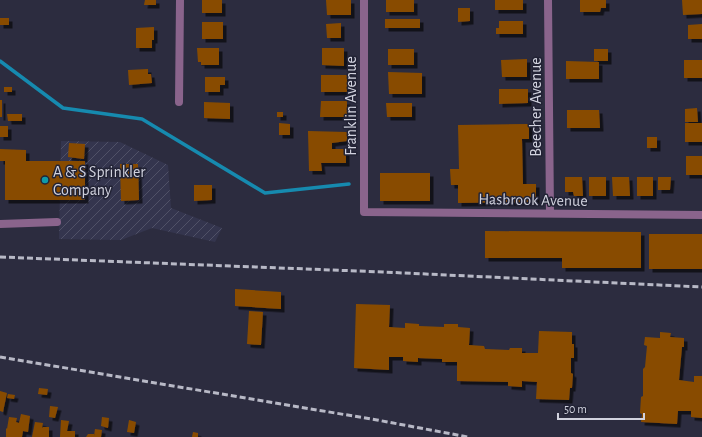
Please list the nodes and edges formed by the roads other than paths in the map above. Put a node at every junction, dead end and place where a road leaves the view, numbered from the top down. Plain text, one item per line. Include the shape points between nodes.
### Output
1 (180, 0) edge
2 (364, 0) edge
3 (548, 0) edge
4 (179, 102) dead end
5 (364, 212) joint
6 (550, 213) junction
7 (702, 215) edge
8 (57, 222) dead end
9 (0, 224) edge

1 - 4 street
2 - 5 street, Franklin Avenue
3 - 6 street, Beecher Avenue
5 - 6 street, Hasbrook Avenue
6 - 7 street, Hasbrook Avenue
8 - 9 street

